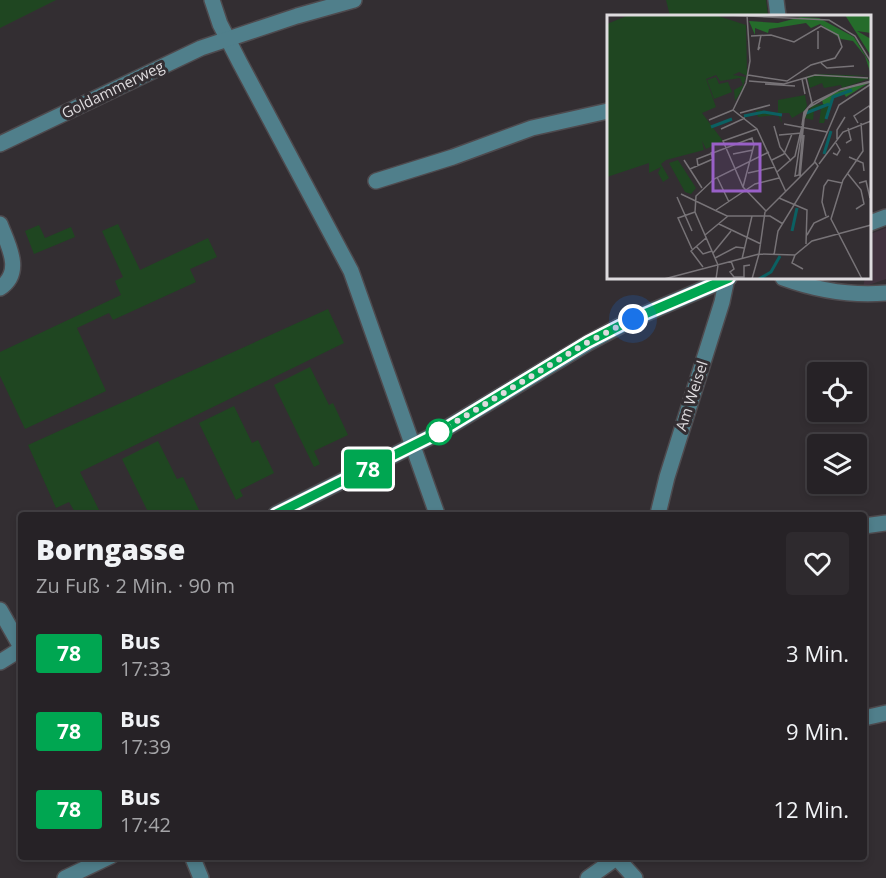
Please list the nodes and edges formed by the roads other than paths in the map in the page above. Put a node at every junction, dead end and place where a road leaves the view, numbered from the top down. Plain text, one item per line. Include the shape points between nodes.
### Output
1 (212, 0) edge
2 (354, 0) edge
3 (776, 0) edge
4 (778, 15) edge
5 (228, 40) junction
6 (607, 111) edge
7 (0, 144) edge
8 (376, 181) dead end
9 (886, 217) edge
10 (871, 223) edge
11 (0, 224) edge
12 (725, 279) edge
13 (727, 279) edge
14 (786, 279) edge
15 (0, 288) edge
16 (886, 293) edge
17 (413, 446) junction
18 (280, 512) edge
19 (436, 512) edge
20 (658, 512) edge
21 (886, 524) edge
22 (867, 526) edge
23 (0, 610) edge
24 (18, 643) edge
25 (18, 650) edge
26 (0, 662) edge
27 (886, 713) edge
28 (867, 717) edge
29 (103, 860) edge
30 (194, 860) edge
31 (613, 860) edge
32 (620, 860) edge
33 (65, 878) edge
34 (201, 878) edge
35 (588, 878) edge
36 (635, 878) edge

1 - 5 street
2 - 5 street, Goldammerweg
3 - 4 street
5 - 7 street, Goldammerweg via 201,48
5 - 17 street via 351,271
6 - 8 street via 532,128
9 - 10 street
11 - 15 street via 14,266
12 - 17 street via 588,342
13 - 20 street, Am Weisel
14 - 16 street via 848,294
17 - 18 street
17 - 19 street
21 - 22 street
23 - 24 street
25 - 26 street
27 - 28 street
29 - 33 street
30 - 34 street
31 - 35 street
32 - 36 street

